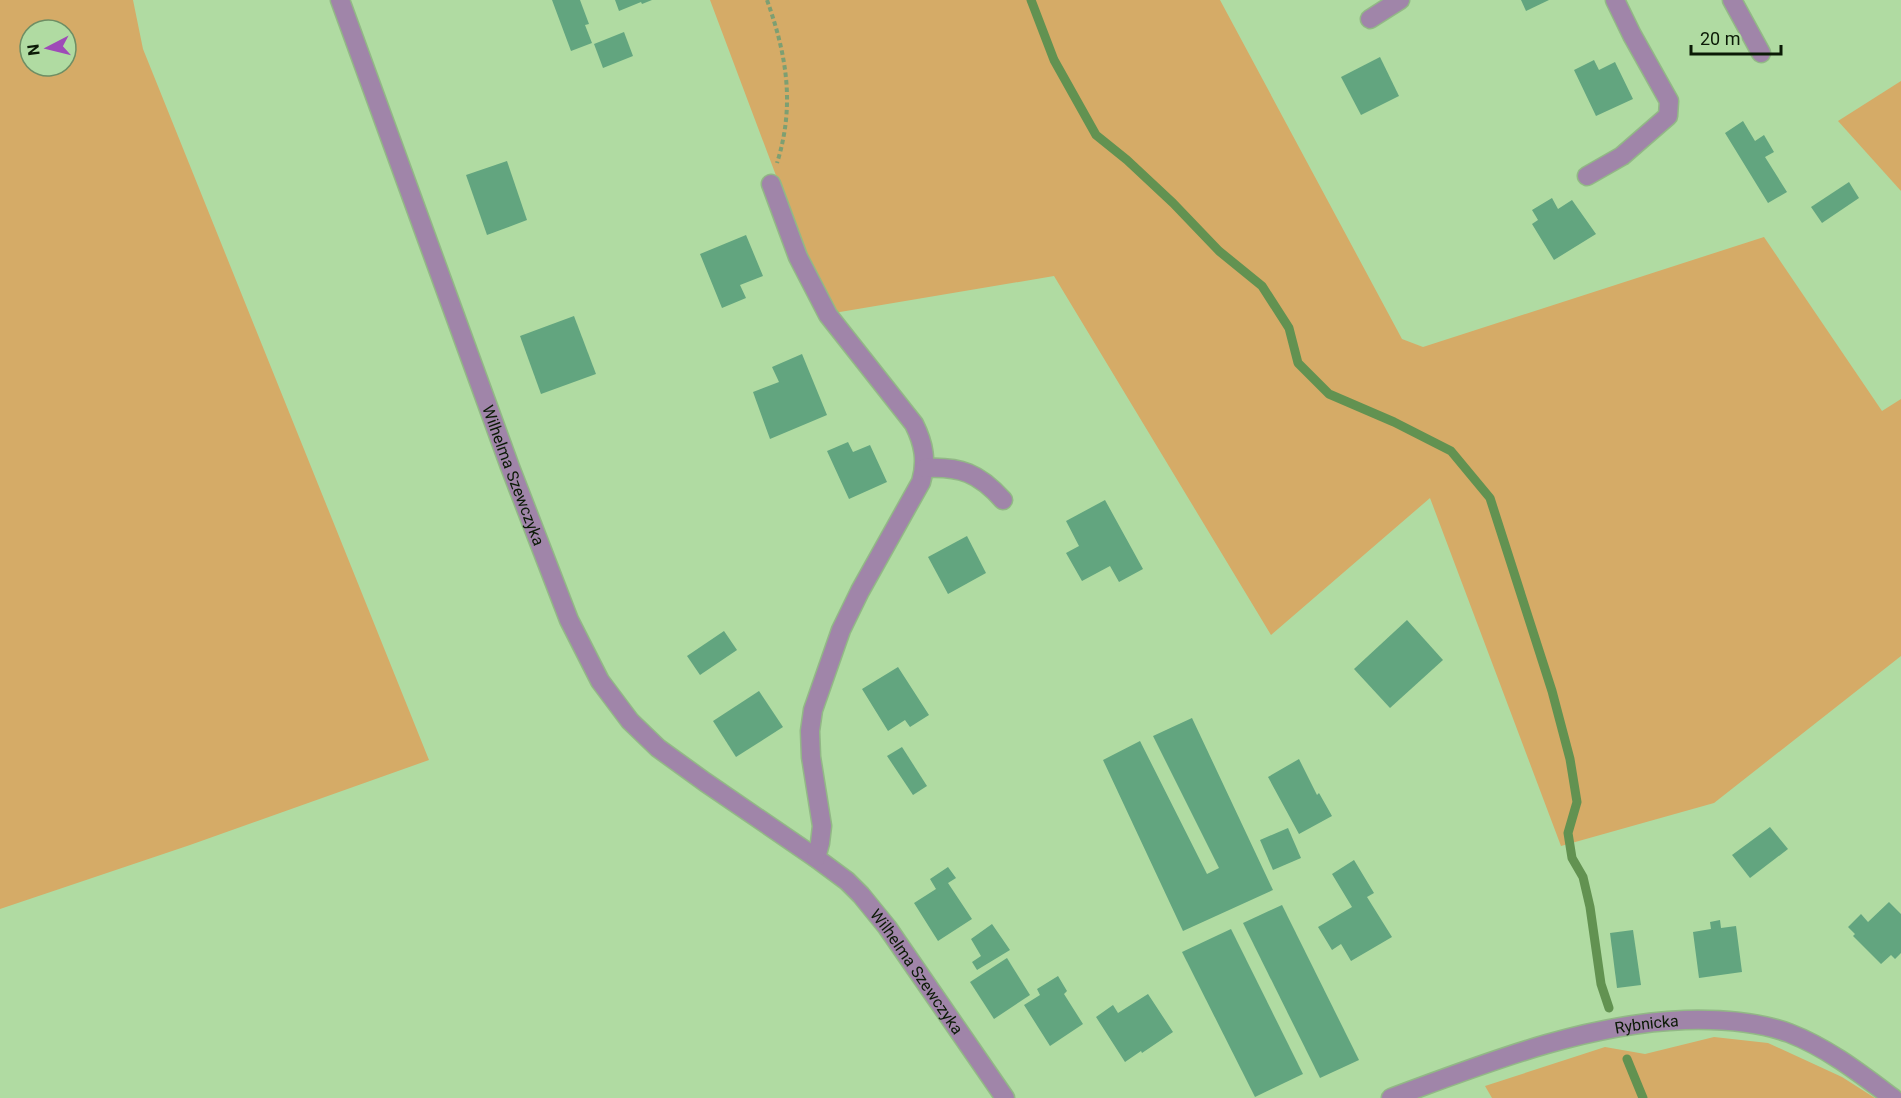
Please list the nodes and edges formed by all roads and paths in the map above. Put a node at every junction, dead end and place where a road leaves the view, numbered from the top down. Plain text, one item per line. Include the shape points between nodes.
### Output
1 (340, 0) edge
2 (767, 0) edge
3 (1400, 0) edge
4 (1615, 0) edge
5 (1732, 0) edge
6 (1370, 19) dead end
7 (1761, 53) dead end
8 (1587, 176) dead end
9 (771, 184) joint
10 (925, 468) junction
11 (1003, 500) dead end
12 (816, 858) junction
13 (1005, 1098) edge
14 (1391, 1098) edge
15 (1893, 1098) edge

1 - 12 street, Wilhelma Szewczyka via 510,467 589,662 630,721 658,748
2 - 9 path via 782,51 788,96 783,144
3 - 6 street
4 - 8 street via 1669,101 1668,116 1622,156
5 - 7 street
9 - 10 street via 814,291 840,332 914,424 921,437
10 - 11 street via 942,467 979,477
10 - 12 street via 913,498 841,630 813,710 811,757 822,826
12 - 13 street, Wilhelma Szewczyka via 847,881 880,917
14 - 15 street, Rybnicka via 1576,1035 1637,1024 1698,1020 1747,1022 1789,1033 1843,1062

